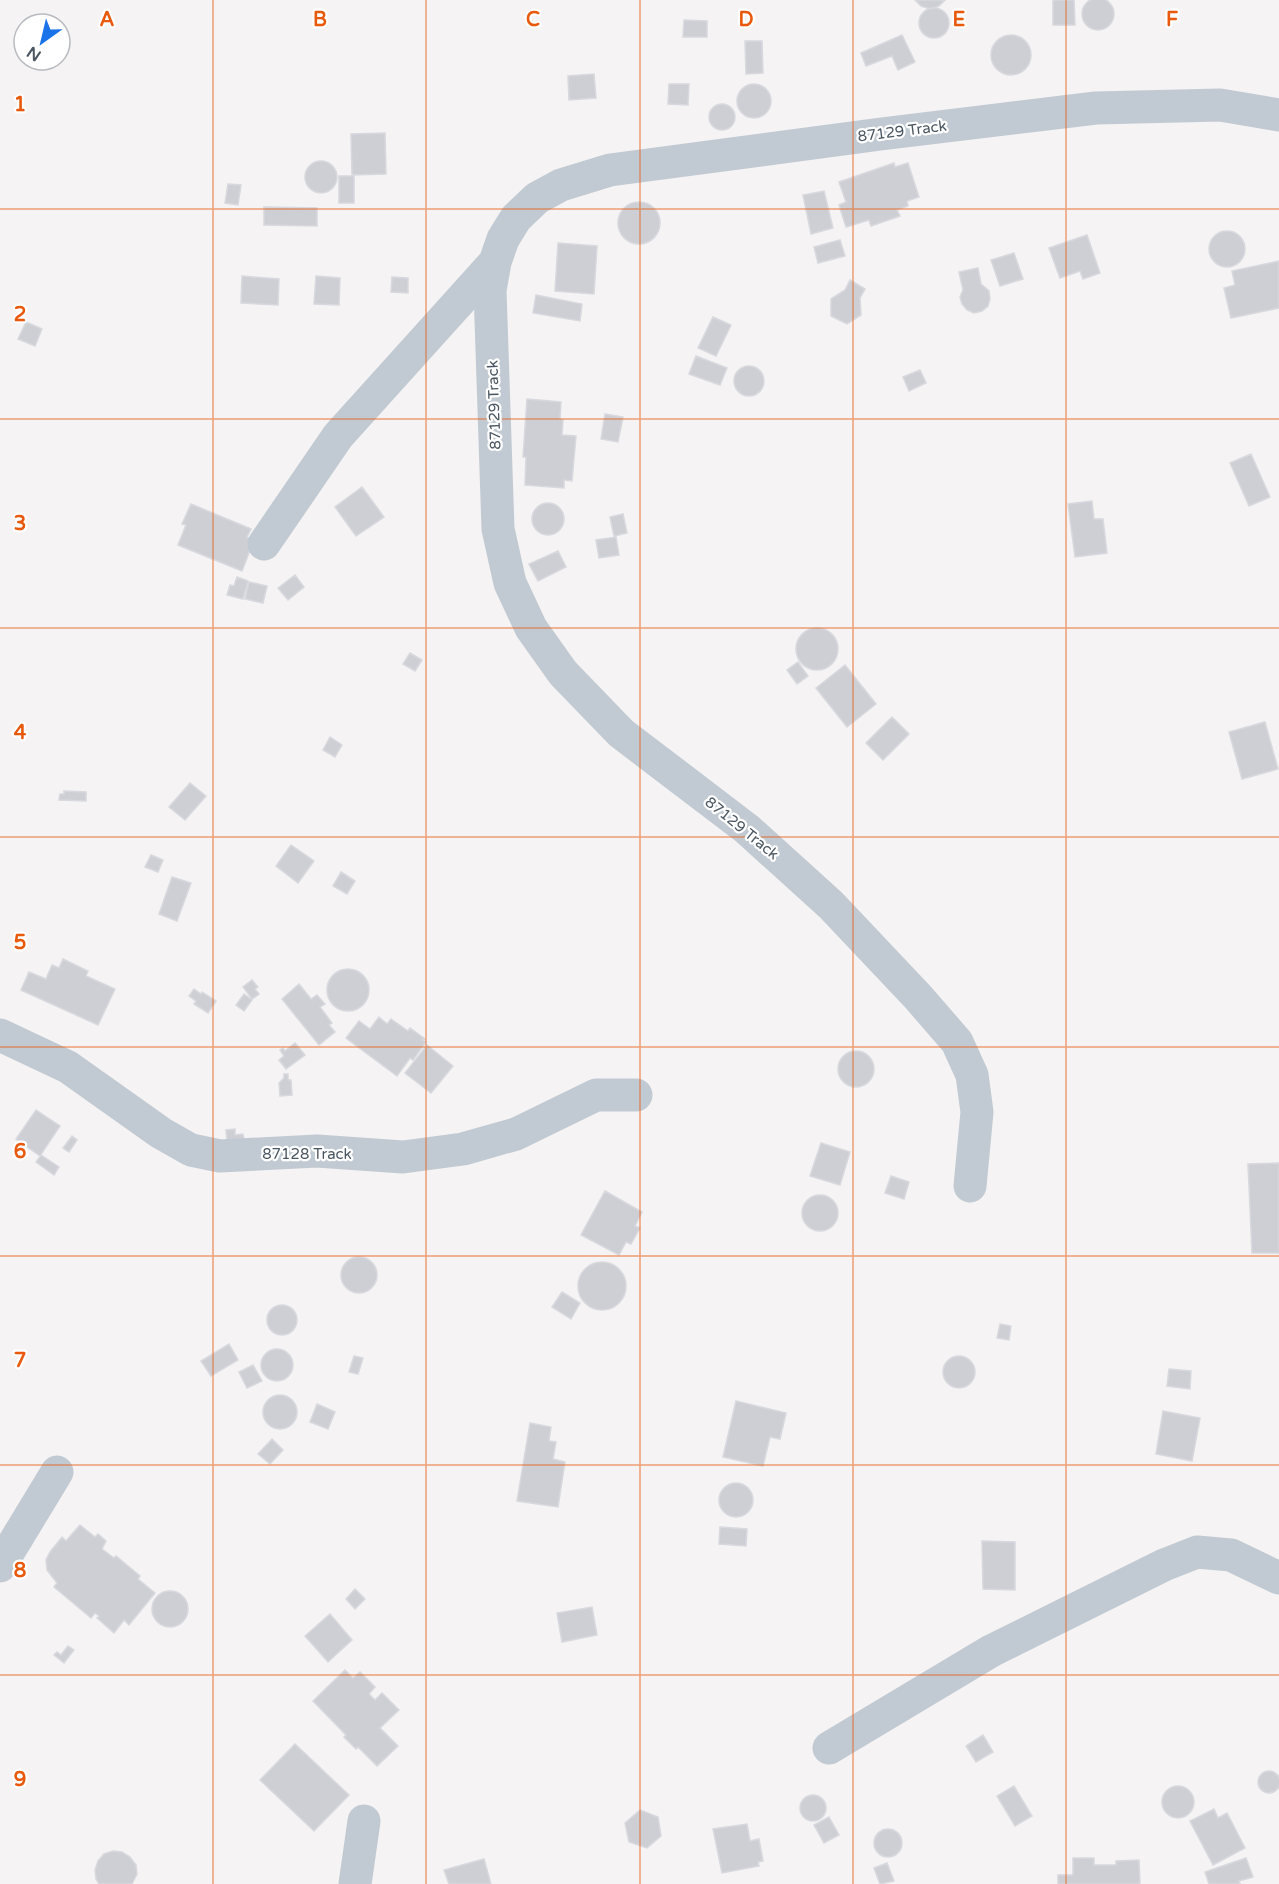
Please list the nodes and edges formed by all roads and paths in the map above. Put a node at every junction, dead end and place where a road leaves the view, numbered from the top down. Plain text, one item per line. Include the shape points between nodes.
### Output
1 (1279, 115) edge
2 (495, 262) junction
3 (264, 544) dead end
4 (0, 1035) edge
5 (636, 1095) dead end
6 (970, 1186) dead end
7 (57, 1472) dead end
8 (0, 1566) edge
9 (1279, 1578) edge
10 (829, 1748) dead end
11 (364, 1821) dead end
12 (355, 1884) edge

1 - 2 street, 87129 Track via 1220,105 1096,108 610,170 561,185 537,198 516,218
2 - 3 street via 338,436
2 - 6 street, 87129 Track via 490,290 498,529 510,583 531,628 563,673 621,733 747,829 831,905 957,1042 972,1075 977,1112
4 - 5 street, 87128 Track via 68,1067 191,1150 220,1156 317,1151 404,1157 463,1149 516,1134 596,1095
7 - 8 street
9 - 10 street via 1231,1555 1197,1552 991,1651
11 - 12 street

